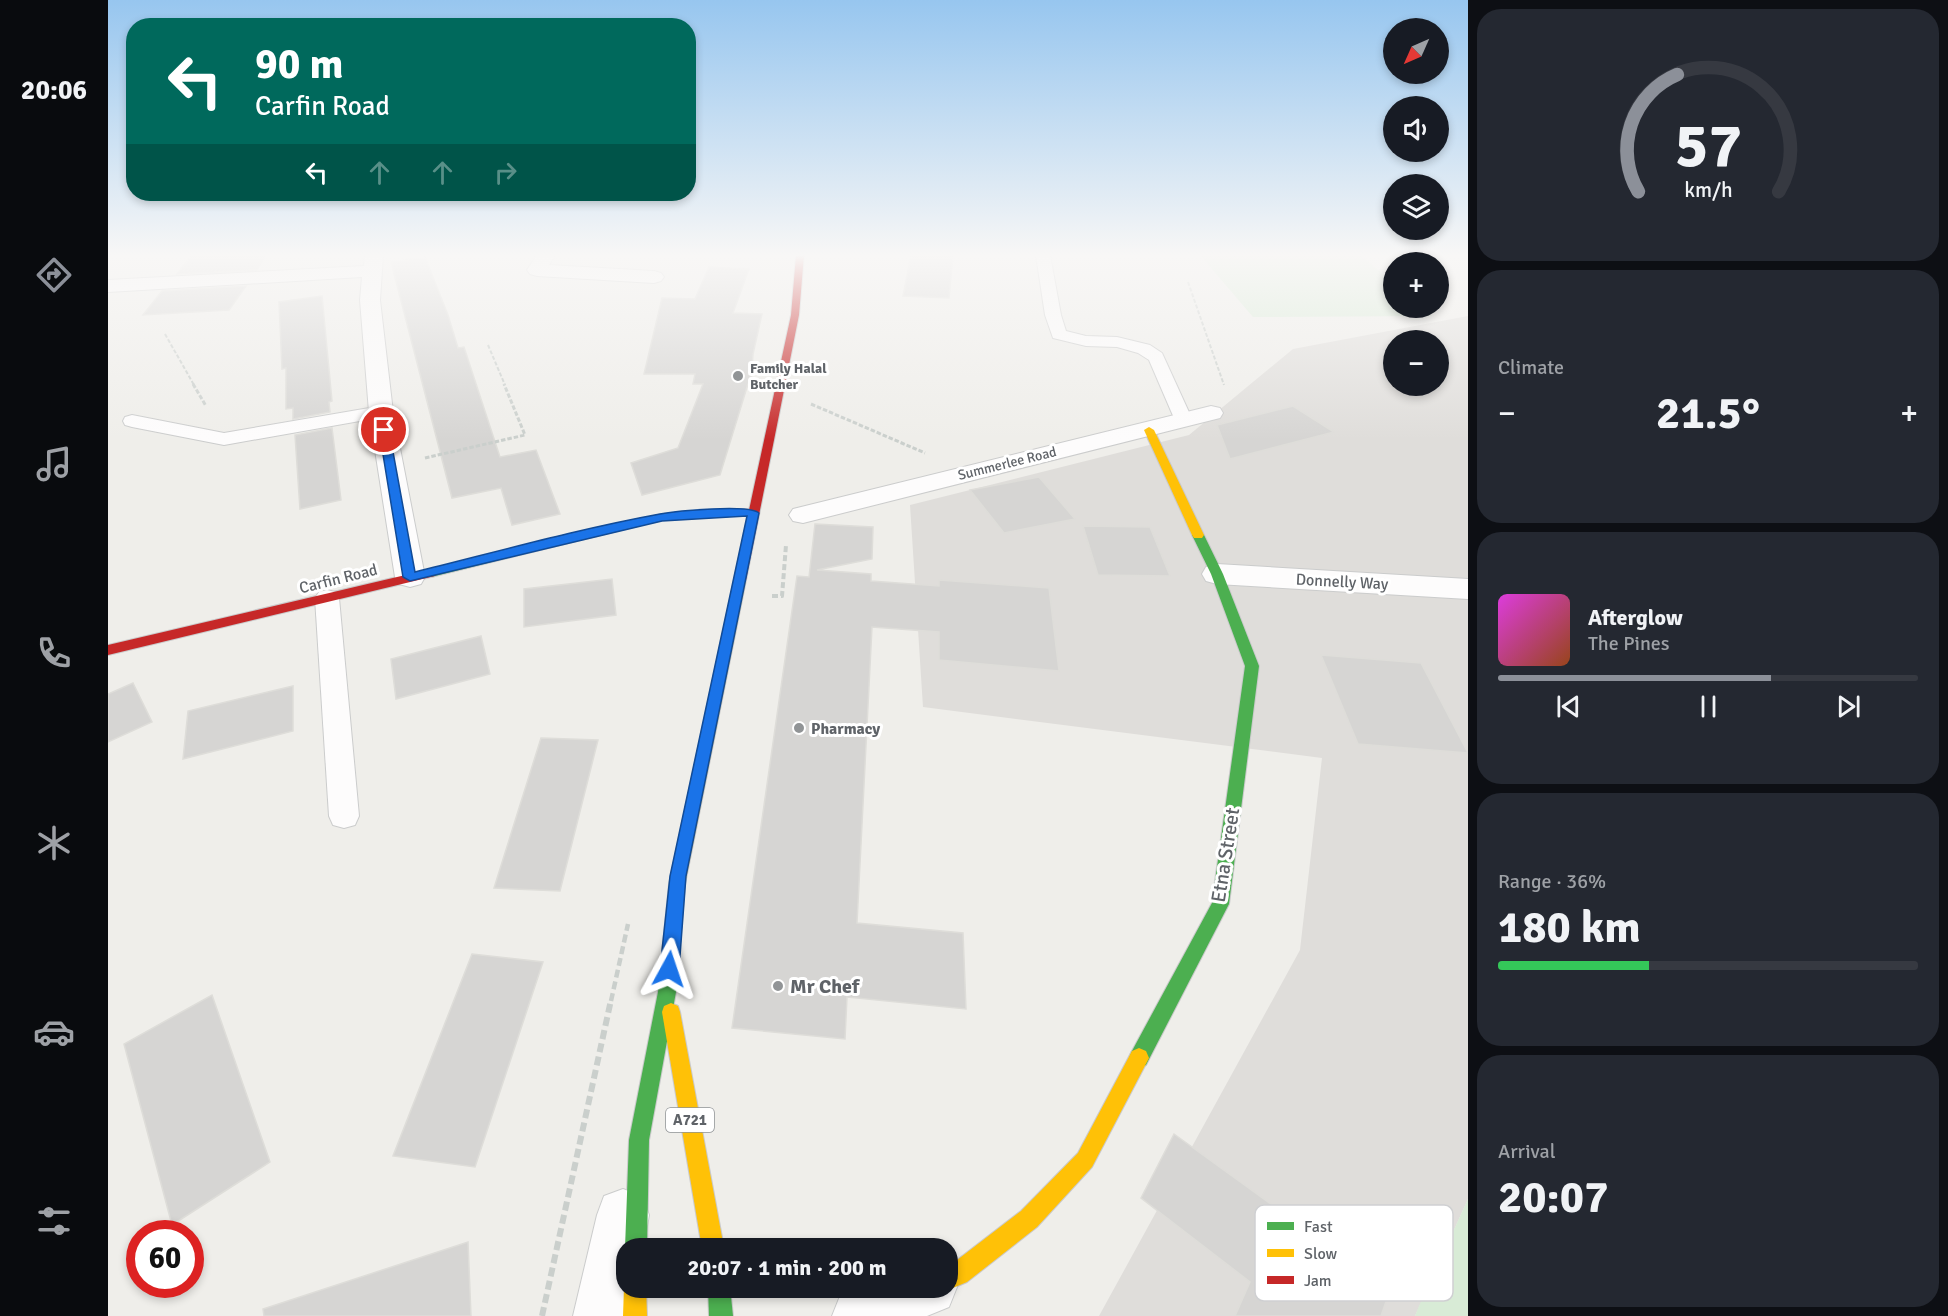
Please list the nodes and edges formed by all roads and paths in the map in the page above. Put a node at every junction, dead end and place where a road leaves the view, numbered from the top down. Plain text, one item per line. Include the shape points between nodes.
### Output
1 (372, 316) edge
2 (795, 316) edge
3 (1053, 316) edge
4 (1201, 316) edge
5 (165, 334) dead end
6 (488, 345) dead end
7 (779, 390) junction
8 (381, 412) junction
9 (1211, 413) joint
10 (132, 421) dead end
11 (1184, 421) junction
12 (1149, 430) junction
13 (224, 439) junction
14 (389, 466) junction
15 (973, 472) junction
16 (753, 513) junction
17 (803, 515) dead end
18 (1217, 574) junction
19 (410, 577) junction
20 (1468, 589) edge
21 (327, 598) junction
22 (108, 650) edge
23 (344, 816) dead end
24 (628, 921) dead end
25 (667, 992) junction
26 (639, 1140) junction
27 (636, 1238) edge
28 (711, 1238) edge
29 (958, 1274) edge
30 (635, 1298) edge
31 (719, 1298) edge
32 (902, 1298) edge
33 (542, 1316) edge
34 (601, 1316) edge
35 (634, 1316) edge
36 (721, 1316) edge
37 (860, 1316) edge

1 - 8 street
2 - 7 street, A721
3 - 11 lane via 1059,334 1086,341 1117,342 1144,349 1156,357
4 - 9 path via 1226,396
5 - 13 path
6 - 14 path via 525,435
7 - 15 path
7 - 16 street, A721
8 - 13 lane
8 - 14 street
9 - 11 street, Summerlee Road
10 - 13 lane
11 - 12 street, Summerlee Road
12 - 15 street, Summerlee Road
12 - 18 street, Etna Street
14 - 19 street
15 - 17 street, Summerlee Road
16 - 19 street, Carfin Road via 662,517
16 - 25 street, A721 via 678,876
18 - 20 street, Donnelly Way
18 - 29 street, Etna Street via 1252,666 1220,904 1085,1160 1029,1219
19 - 21 street, Carfin Road
21 - 22 street, Carfin Road
21 - 23 lane
24 - 33 path
25 - 26 street, A721
25 - 28 street, A721
26 - 27 street, A721
26 - 34 street
30 - 35 street
31 - 36 street
32 - 37 street

